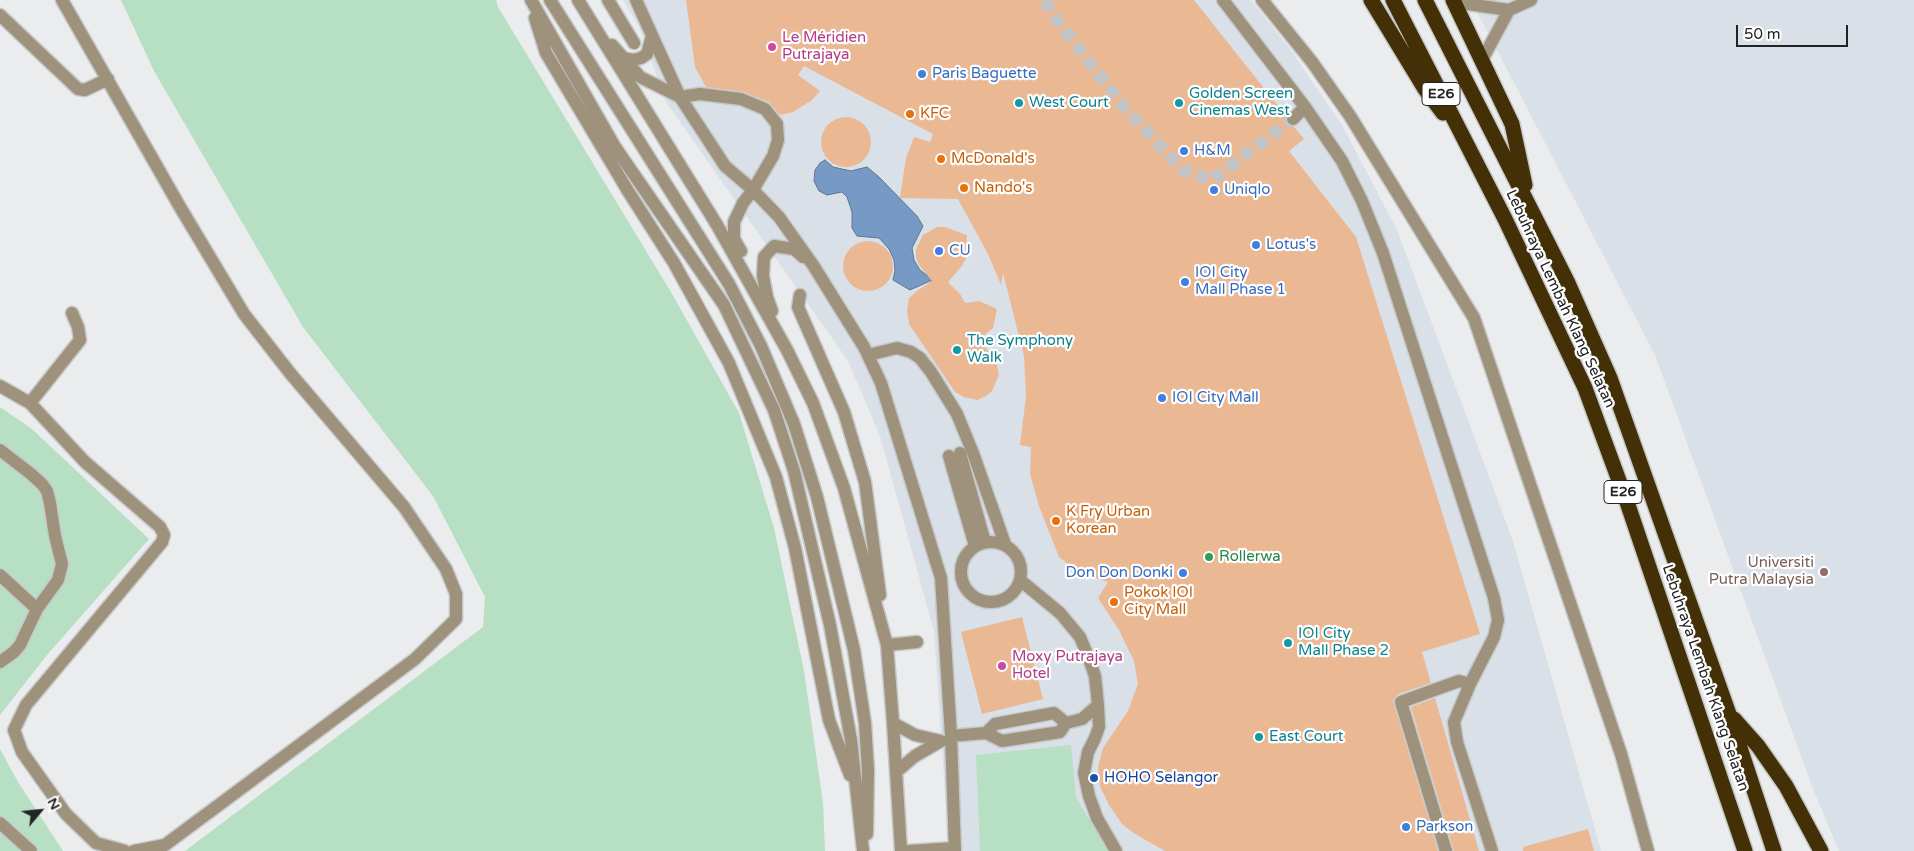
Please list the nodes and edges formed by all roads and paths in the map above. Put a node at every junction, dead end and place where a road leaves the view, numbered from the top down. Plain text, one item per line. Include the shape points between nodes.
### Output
1 (62, 0) edge
2 (530, 0) edge
3 (550, 0) edge
4 (578, 0) edge
5 (608, 0) edge
6 (636, 0) edge
7 (1223, 0) edge
8 (1262, 0) edge
9 (1371, 0) edge
10 (1393, 0) edge
11 (1425, 0) edge
12 (1531, 0) edge
13 (1454, 1) edge
14 (1509, 10) junction
15 (0, 15) edge
16 (590, 18) junction
17 (652, 36) junction
18 (634, 44) dead end
19 (623, 58) junction
20 (1482, 60) junction
21 (108, 79) junction
22 (680, 97) junction
23 (1305, 107) junction
24 (1293, 119) tunnel mouth
25 (1468, 146) junction
26 (753, 190) junction
27 (1530, 206) junction
28 (813, 265) junction
29 (800, 295) dead end
30 (767, 297) junction
31 (72, 313) dead end
32 (787, 350) junction
33 (868, 355) junction
34 (0, 386) edge
35 (30, 403) junction
36 (0, 450) edge
37 (955, 454) dead end
38 (980, 544) junction
39 (1005, 544) junction
40 (961, 572) junction
41 (940, 574) junction
42 (0, 575) edge
43 (1020, 580) junction
44 (37, 609) junction
45 (918, 642) dead end
46 (887, 645) junction
47 (0, 662) edge
48 (1470, 684) junction
49 (1098, 705) junction
50 (1729, 714) junction
51 (894, 723) junction
52 (1066, 723) junction
53 (986, 732) junction
54 (951, 736) junction
55 (896, 772) junction
56 (855, 788) junction
57 (0, 824) edge
58 (955, 849) edge
59 (31, 851) edge
60 (125, 851) edge
61 (134, 851) edge
62 (863, 851) edge
63 (867, 851) edge
64 (901, 851) edge
65 (909, 851) edge
66 (1116, 851) edge
67 (1446, 851) edge
68 (1492, 851) edge
69 (1648, 851) edge
70 (1745, 851) edge
71 (1774, 851) edge
72 (1820, 851) edge

1 - 21 street
2 - 56 street via 546,53 674,263 729,363 776,477 795,548 829,720
2 - 56 street via 615,147 724,305 774,410 794,471 830,625 851,740
3 - 63 street via 729,284 761,346 794,424 817,497 854,650 865,723
4 - 16 street
5 - 18 street
6 - 17 street
7 - 23 street
8 - 69 street via 1350,116 1474,318 1621,754
9 - 25 highway via 1425,89
10 - 25 highway, Lebuhraya Lembah Klang Selatan / E26
11 - 27 highway, Lebuhraya Lembah Klang Selatan / E26
12 - 14 street
13 - 14 street
13 - 20 highway
14 - 20 street
15 - 21 street via 78,89 85,90
16 - 19 street
16 - 32 street via 717,225
17 - 19 street via 647,54 633,60
17 - 22 street
19 - 22 street via 640,77
20 - 27 highway via 1512,124
21 - 61 street via 244,314 290,374 404,507 446,569 456,594 456,619 415,659 165,845
22 - 26 street via 725,166
22 - 26 street via 700,94 741,99 765,108 777,124 778,140
23 - 24 street
23 - 48 street via 1342,161 1383,253 1494,598 1498,620 1494,637
25 - 70 highway, Lebuhraya Lembah Klang Selatan / E26 via 1585,388
26 - 28 street via 779,217
26 - 30 street via 734,222 734,239
27 - 50 highway, Lebuhraya Lembah Klang Selatan / E26 via 1610,378
28 - 30 street via 794,249 774,246 764,256
28 - 33 street
29 - 46 street via 798,307 844,412 865,482
30 - 32 street
31 - 35 street via 80,340
32 - 46 street via 812,403 844,488
33 - 39 street via 897,348 920,358 931,372 957,414
33 - 41 street via 881,383
34 - 35 street
35 - 60 street via 85,462 160,527 164,535 162,542 26,705 14,730 22,752 66,814 96,844
36 - 44 street via 42,484 50,503 62,564 58,580
37 - 38 street
38 - 39 street
38 - 40 street via 965,558
39 - 43 street via 1019,559
40 - 41 street
40 - 43 street via 967,590 983,601 992,602 1010,596
41 - 54 street
42 - 44 street
43 - 49 street via 1060,613 1080,637 1095,676
44 - 47 street via 20,645
45 - 46 street
46 - 51 street
48 - 67 street via 1459,681 1401,702
48 - 68 street via 1454,722 1457,742
49 - 52 street via 1082,719
49 - 66 street via 1099,727 1088,752 1084,772 1097,818
50 - 71 highway, Lebuhraya Lembah Klang Selatan / E26
50 - 72 highway via 1758,746 1786,786
51 - 55 street
51 - 55 street via 915,735 941,741
52 - 53 street via 1054,713 995,724
52 - 53 street via 1060,732 1002,741
53 - 54 street
54 - 58 street
55 - 64 street
56 - 62 street
57 - 59 street
58 - 65 street

